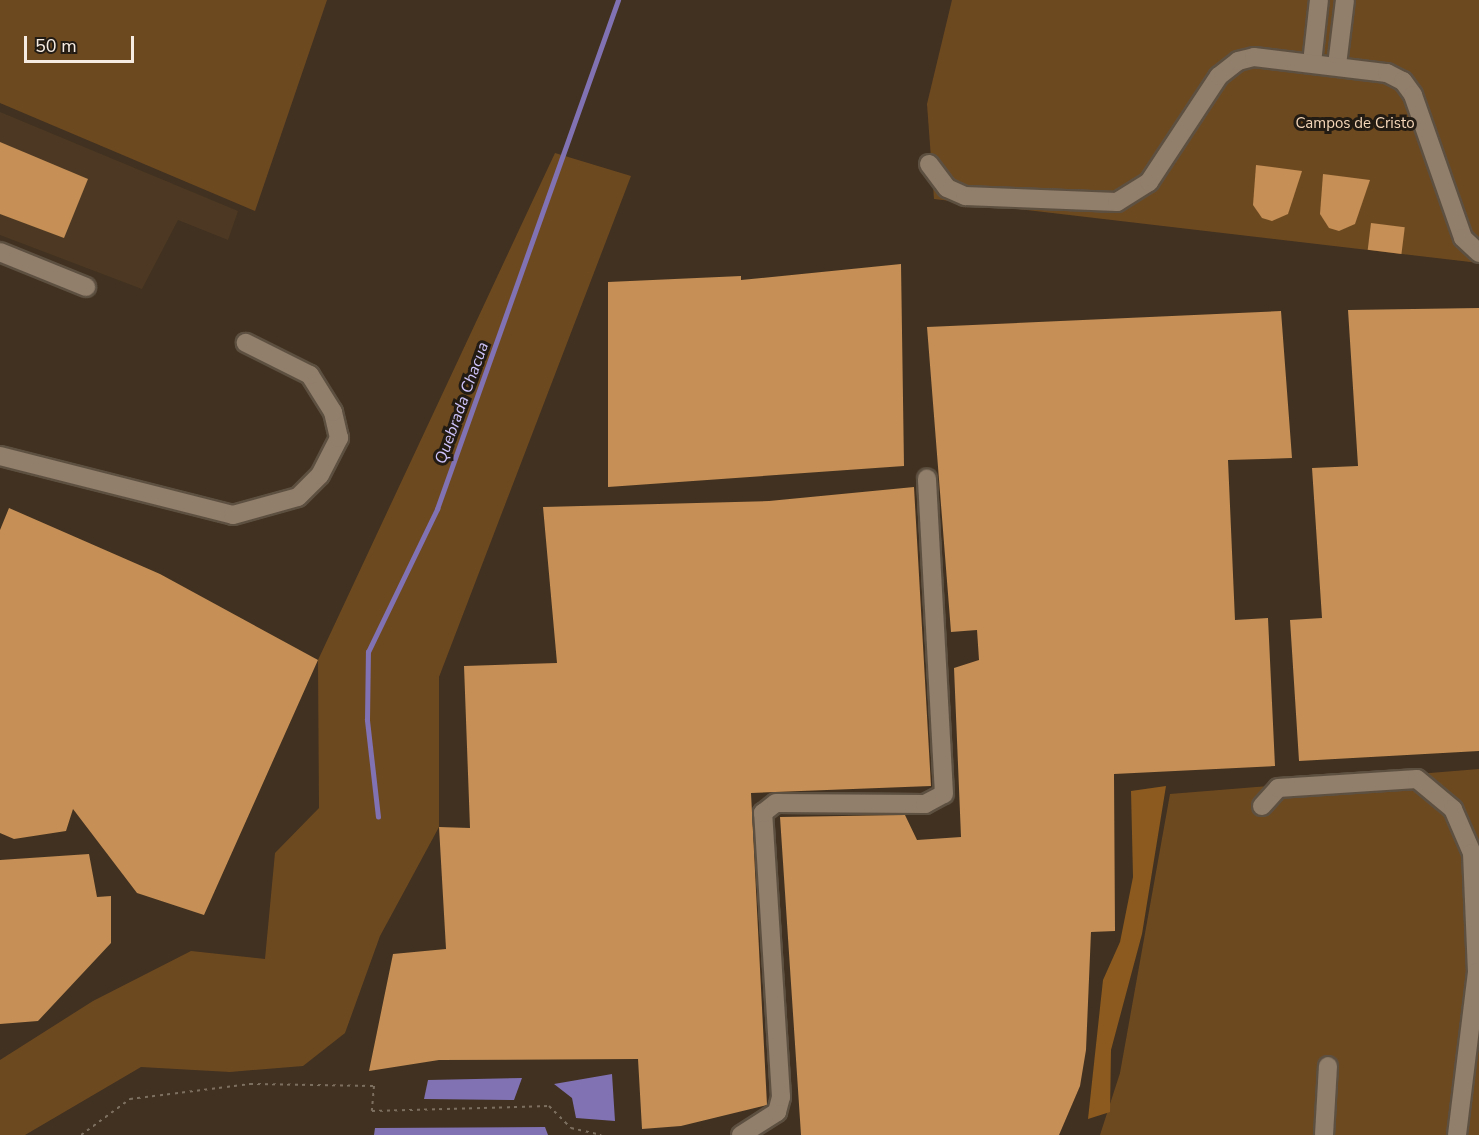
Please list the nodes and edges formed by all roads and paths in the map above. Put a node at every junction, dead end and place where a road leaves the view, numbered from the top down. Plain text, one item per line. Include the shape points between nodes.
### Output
1 (1319, 0) edge
2 (1345, 0) edge
3 (1312, 63) junction
4 (1337, 65) junction
5 (929, 164) dead end
6 (0, 252) edge
7 (1479, 253) edge
8 (86, 287) dead end
9 (246, 343) dead end
10 (0, 456) edge
11 (927, 478) dead end
12 (1262, 806) dead end
13 (1329, 1066) dead end
14 (81, 1135) edge
15 (601, 1135) edge
16 (741, 1135) edge
17 (1324, 1135) edge
18 (1457, 1135) edge

1 - 3 street
2 - 4 street
3 - 4 street
3 - 5 street via 1254,57 1231,65 1219,76 1149,182 1117,202 965,196 947,188
4 - 7 street via 1387,73 1409,88 1463,238
6 - 8 street
9 - 10 street via 310,375 333,412 339,438 320,475 298,497 233,515
11 - 16 street via 944,794 925,804 776,803 763,813 781,1097 777,1112
12 - 18 street via 1278,788 1417,779 1453,809 1472,853 1477,972
13 - 17 street
14 - 15 path via 130,1099 249,1084 374,1086 372,1111 549,1106 571,1128

